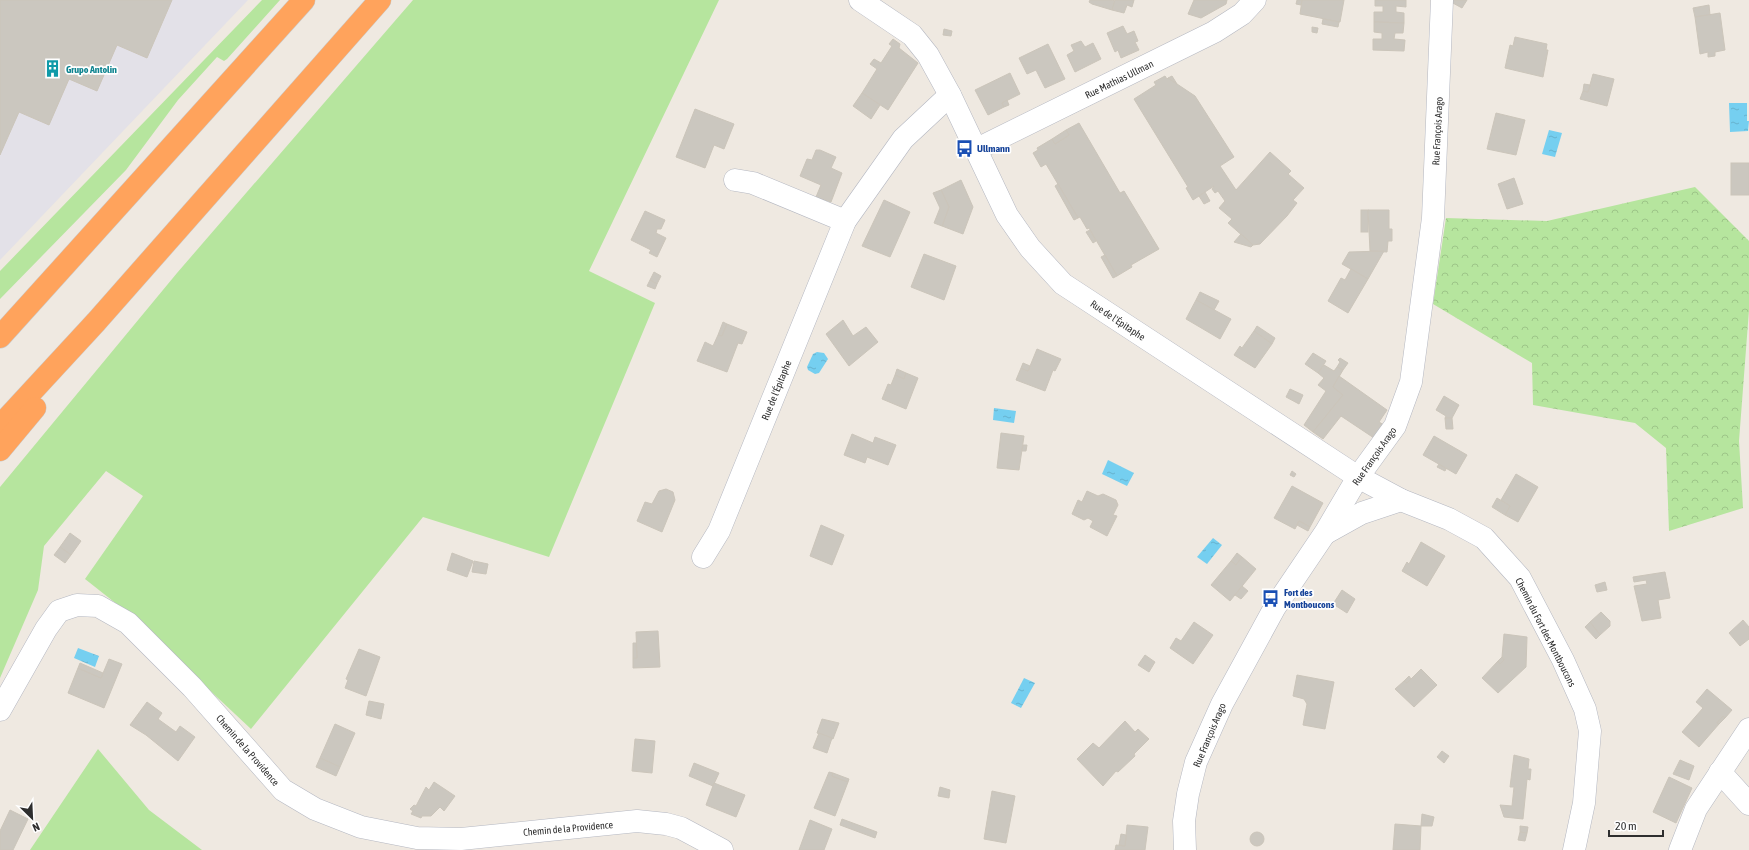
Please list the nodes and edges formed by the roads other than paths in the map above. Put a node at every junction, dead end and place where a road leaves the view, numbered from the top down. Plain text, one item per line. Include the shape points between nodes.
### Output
1 (304, 0) edge
2 (380, 0) edge
3 (860, 0) edge
4 (1255, 0) edge
5 (1442, 0) edge
6 (950, 95) junction
7 (977, 149) junction
8 (735, 180) dead end
9 (845, 221) junction
10 (52, 279) junction
11 (96, 322) junction
12 (0, 328) edge
13 (0, 337) edge
14 (0, 426) edge
15 (0, 450) edge
16 (1358, 477) junction
17 (1401, 500) junction
18 (1325, 534) junction
19 (702, 557) dead end
20 (0, 710) edge
21 (1749, 729) edge
22 (1720, 772) junction
23 (1749, 804) edge
24 (722, 850) edge
25 (1185, 850) edge
26 (1574, 850) edge
27 (1680, 850) edge

1 - 10 highway
2 - 11 highway
3 - 6 street, Rue de l'Épitaphe via 912,35 928,55
4 - 7 street, Rue Mathias Ullman via 1242,14 1214,32
5 - 16 street, Rue François Arago via 1433,218 1411,382 1395,426
6 - 7 street, Rue de l'Épitaphe
6 - 9 street, Rue de l'Épitaphe via 903,139
7 - 16 street, Rue de l'Épitaphe via 1007,215 1030,248 1064,284
8 - 9 street via 752,183
9 - 19 street, Rue de l'Épitaphe via 719,531
10 - 12 highway
10 - 13 highway
11 - 14 highway
11 - 15 highway via 42,401
16 - 17 street, Chemin du Fort des Montboucons
16 - 18 street, Rue François Arago
17 - 18 street via 1362,513
17 - 26 street, Chemin du Fort des Montboucons via 1450,519 1484,538 1520,578 1563,660 1585,709 1590,731 1584,803
18 - 25 street, Rue François Arago via 1276,607 1222,704 1196,762 1184,821
20 - 24 street, Chemin de la Providence via 46,629 59,612 77,605 98,606 128,623 192,687 283,790 315,809 362,827 417,838 461,839 637,821 681,828
21 - 22 street
22 - 23 street
22 - 27 street via 1696,809

